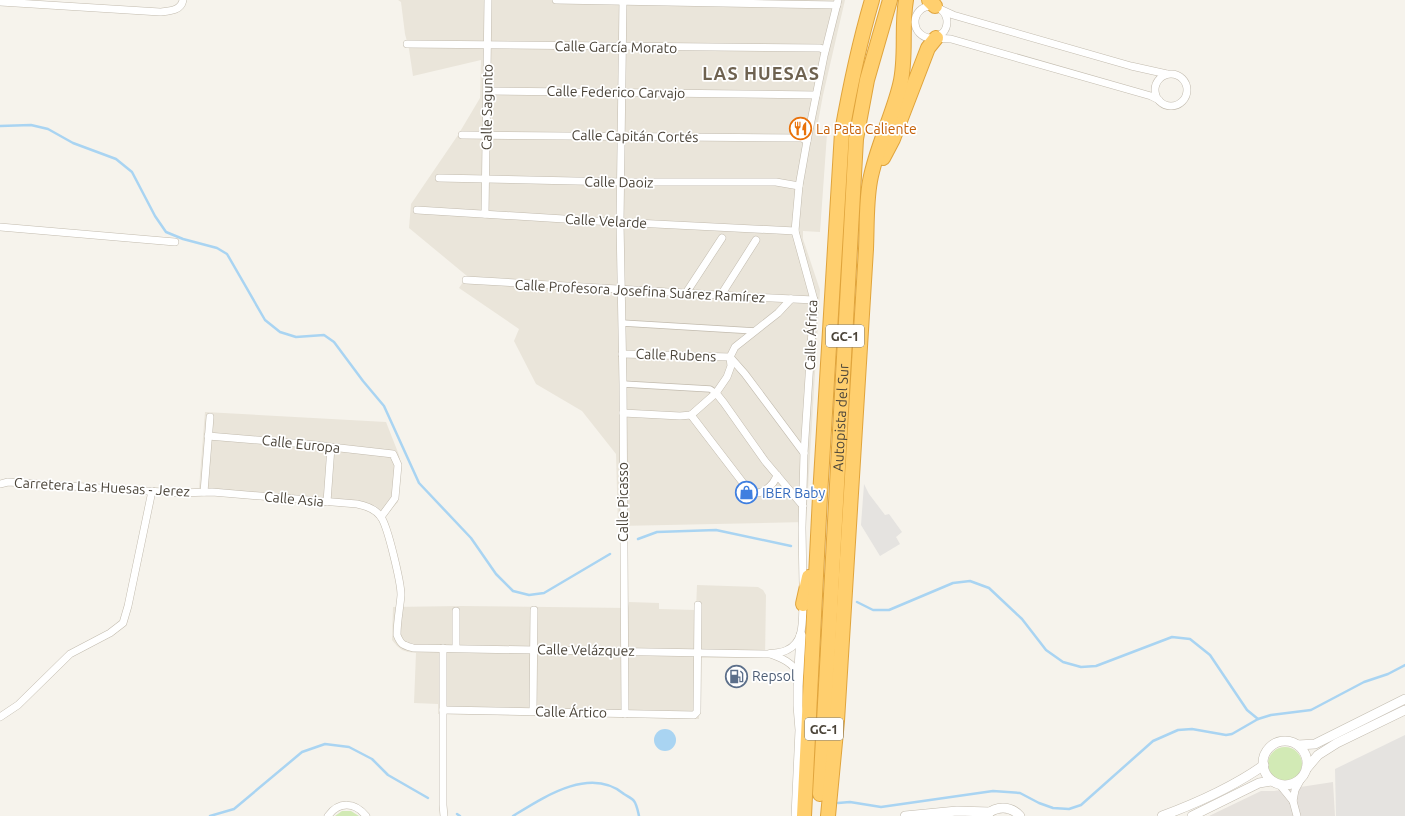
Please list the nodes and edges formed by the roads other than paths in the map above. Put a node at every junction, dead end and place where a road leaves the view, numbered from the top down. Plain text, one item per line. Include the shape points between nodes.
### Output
1 (488, 0) edge
2 (556, 0) edge
3 (872, 0) edge
4 (890, 0) edge
5 (906, 0) edge
6 (623, 1) edge
7 (0, 2) edge
8 (183, 2) edge
9 (838, 2) edge
10 (936, 6) edge
11 (936, 38) junction
12 (407, 44) dead end
13 (488, 45) junction
14 (622, 47) junction
15 (825, 50) junction
16 (1167, 74) junction
17 (487, 91) junction
18 (621, 92) junction
19 (816, 95) junction
20 (1159, 100) junction
21 (462, 135) dead end
22 (486, 135) junction
23 (620, 136) junction
24 (807, 141) junction
25 (439, 178) dead end
26 (485, 179) junction
27 (620, 182) junction
28 (799, 186) junction
29 (867, 200) junction
30 (417, 210) dead end
31 (485, 214) junction
32 (620, 222) junction
33 (0, 227) edge
34 (795, 231) junction
35 (722, 238) dead end
36 (756, 240) dead end
37 (175, 242) dead end
38 (466, 280) dead end
39 (621, 290) junction
40 (686, 293) junction
41 (721, 296) junction
42 (791, 299) junction
43 (814, 300) junction
44 (622, 323) junction
45 (756, 331) junction
46 (622, 354) junction
47 (730, 357) junction
48 (623, 384) junction
49 (716, 393) junction
50 (623, 413) junction
51 (692, 415) junction
52 (210, 417) dead end
53 (208, 436) junction
54 (331, 448) junction
55 (804, 453) junction
56 (777, 475) junction
57 (0, 484) edge
58 (771, 486) junction
59 (788, 488) junction
60 (152, 491) junction
61 (204, 492) junction
62 (820, 496) junction
63 (327, 502) junction
64 (803, 506) junction
65 (381, 517) junction
66 (809, 577) junction
67 (803, 604) junction
68 (698, 605) dead end
69 (534, 610) dead end
70 (456, 611) dead end
71 (801, 635) junction
72 (443, 648) junction
73 (456, 648) junction
74 (534, 649) junction
75 (625, 651) junction
76 (698, 652) junction
77 (768, 654) junction
78 (798, 674) junction
79 (1405, 699) edge
80 (1405, 710) edge
81 (533, 711) junction
82 (443, 712) junction
83 (625, 714) junction
84 (0, 717) edge
85 (800, 730) junction
86 (1298, 745) junction
87 (1264, 765) junction
88 (1307, 768) junction
89 (1301, 779) junction
90 (826, 782) junction
91 (802, 783) junction
92 (1276, 783) junction
93 (1293, 801) junction
94 (957, 811) junction
95 (988, 814) edge
96 (1296, 814) edge
97 (328, 816) edge
98 (366, 816) edge
99 (444, 816) edge
100 (796, 816) edge
101 (804, 816) edge
102 (819, 816) edge
103 (828, 816) edge
104 (904, 816) edge
105 (971, 816) edge
106 (1020, 816) edge
107 (1162, 816) edge
108 (1192, 816) edge
109 (1303, 816) edge

1 - 13 street, Calle Sagunto
2 - 6 street
3 - 62 highway, Autopista del Sur / GC-1 via 852,76 842,132
4 - 90 highway, Autopista del Sur / GC-1 via 867,80 856,139
5 - 29 highway via 904,67 871,176
6 - 9 street
6 - 14 street, Calle Picasso
7 - 8 street via 160,12 178,9
9 - 15 street, Calle África
10 - 11 street via 947,19 946,28
10 - 11 street via 920,10 915,25 921,34
10 - 16 street via 952,16
11 - 20 street via 951,39
11 - 29 highway via 928,48 894,139 877,170
12 - 13 street, Calle García Morato
13 - 14 street, Calle García Morato
13 - 17 street, Calle Sagunto
14 - 15 street, Calle García Morato
14 - 18 street, Calle Picasso
15 - 19 street, Calle África
16 - 20 street via 1162,76 1156,85 1156,96
16 - 20 street via 1182,77 1186,81 1188,91 1179,104 1168,106
17 - 18 street, Calle Federico Carvajo
17 - 22 street, Calle Sagunto
18 - 19 street, Calle Federico Carvajo
18 - 23 street, Calle Picasso
19 - 24 street, Calle África
21 - 22 street, Calle Capitán Cortés
22 - 23 street, Calle Capitán Cortés
22 - 26 street, Calle Sagunto
23 - 24 street, Calle Capitán Cortés via 802,138
23 - 27 street, Calle Picasso
24 - 28 street, Calle África
25 - 26 street, Calle Daoiz
26 - 27 street, Calle Daoiz
26 - 31 street, Calle Sagunto
27 - 28 street, Calle Daoiz via 776,182
27 - 32 street, Calle Picasso
28 - 34 street, Calle África
29 - 90 highway via 838,714
30 - 31 street, Calle Velarde
31 - 32 street, Calle Velarde
32 - 34 street, Calle Velarde
32 - 39 street, Calle Picasso
33 - 37 street
34 - 43 street, Calle África
35 - 40 street
36 - 41 street
38 - 39 street, Calle Profesora Josefina Suárez Ramírez
39 - 40 street, Calle Profesora Josefina Suárez Ramírez
39 - 44 street, Calle Picasso
40 - 41 street, Calle Profesora Josefina Suárez Ramírez
41 - 42 street, Calle Profesora Josefina Suárez Ramírez
42 - 43 street, Calle Profesora Josefina Suárez Ramírez
42 - 45 street
43 - 55 street, Calle África
44 - 45 street
44 - 46 street, Calle Picasso
45 - 47 street via 735,347
46 - 47 street, Calle Rubens
46 - 48 street, Calle Picasso
47 - 49 street via 731,366 727,377
47 - 55 street
48 - 49 street via 710,389
48 - 50 street, Calle Picasso
49 - 51 street
49 - 56 street
50 - 51 street
50 - 75 street, Calle Picasso
51 - 58 street via 750,492 760,493
52 - 53 street
53 - 54 street, Calle Europa
53 - 61 street
54 - 63 street
54 - 65 street, Calle Europa via 394,454 398,464 395,498
55 - 64 street, Calle África
56 - 58 street
56 - 59 street
57 - 60 street, Carretera Las Huesas - Jerez via 8,482
58 - 59 street
59 - 64 street
60 - 61 street, Carretera Las Huesas - Jerez
60 - 84 street via 128,606 122,623 110,633 70,654 18,705
61 - 63 street, Calle Asia
62 - 66 highway via 814,525
62 - 91 highway, Autopista del Sur / GC-1
63 - 65 street, Calle Asia via 366,506
64 - 67 street, Calle África
65 - 72 street, Calle Velázquez via 386,526 400,584 397,635 399,641 404,646 413,648
66 - 67 highway
66 - 85 highway
67 - 71 street, Calle África
68 - 76 street
69 - 74 street
70 - 73 street
71 - 77 street, Calle Velázquez via 794,646 785,651
71 - 78 street
72 - 73 street, Calle Velázquez
72 - 82 street
73 - 74 street, Calle Velázquez
74 - 75 street, Calle Velázquez
74 - 81 street
75 - 76 street, Calle Velázquez
75 - 83 street, Calle Picasso
76 - 77 street, Calle Velázquez
76 - 83 street, Calle Ártico via 697,712 694,715
77 - 78 street, Calle Velázquez via 789,662
78 - 85 street
79 - 86 street via 1314,744
80 - 88 street via 1337,743 1318,755
81 - 82 street, Calle Ártico
81 - 83 street, Calle Ártico
82 - 99 street
85 - 91 street
86 - 87 street via 1284,742 1271,746 1264,758
86 - 88 street via 1304,751
87 - 92 street via 1266,774
87 - 107 street via 1246,778
88 - 89 street
89 - 92 street via 1289,785
89 - 93 street
90 - 102 highway, Autopista del Sur / GC-1
90 - 103 highway
91 - 100 street
91 - 101 highway, Autopista del Sur / GC-1
92 - 93 street
92 - 108 street via 1259,783
93 - 96 street
94 - 95 street
94 - 104 street
94 - 105 street
95 - 106 street via 1004,808 1011,809
96 - 109 street
97 - 98 street via 333,810 347,804 362,810

